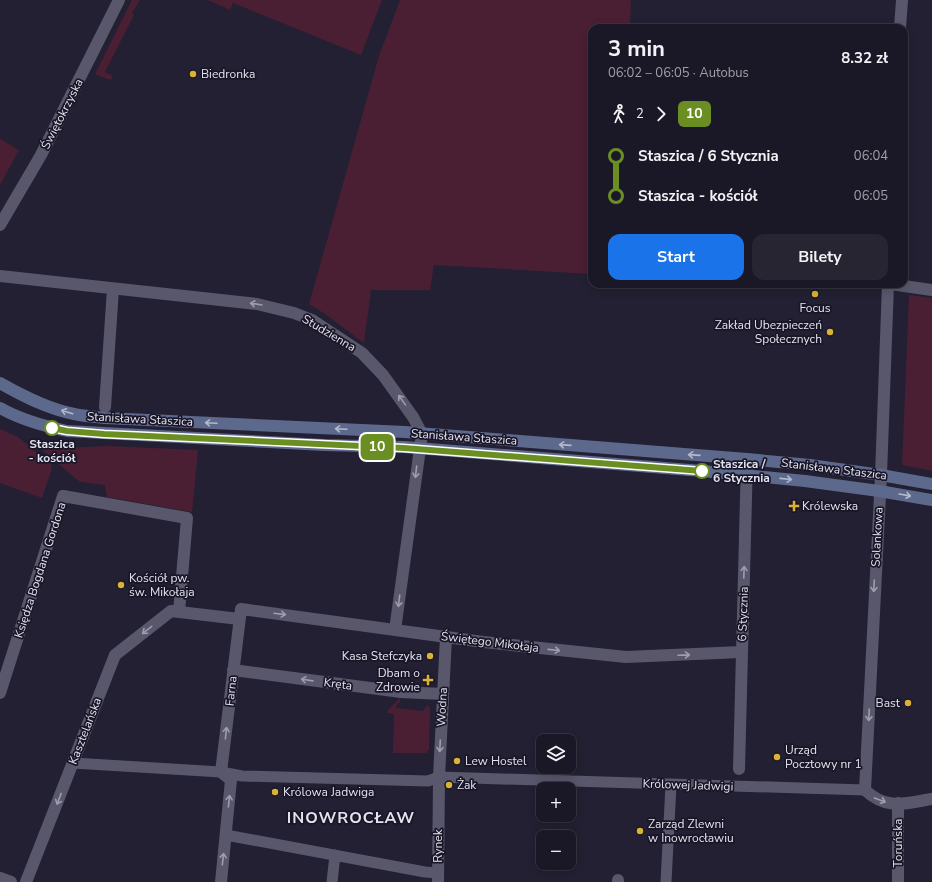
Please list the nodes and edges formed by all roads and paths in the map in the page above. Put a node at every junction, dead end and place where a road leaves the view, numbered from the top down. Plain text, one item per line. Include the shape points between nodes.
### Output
1 (119, 0) edge
2 (902, 0) edge
3 (900, 24) edge
4 (0, 225) edge
5 (0, 276) edge
6 (908, 287) edge
7 (889, 288) edge
8 (112, 289) junction
9 (932, 290) edge
10 (0, 383) edge
11 (105, 407) dead end
12 (0, 408) edge
13 (422, 434) junction
14 (419, 449) junction
15 (747, 459) junction
16 (747, 475) junction
17 (881, 475) junction
18 (932, 484) edge
19 (879, 491) junction
20 (932, 500) edge
21 (179, 612) junction
22 (240, 614) junction
23 (395, 630) junction
24 (446, 637) junction
25 (741, 652) junction
26 (233, 670) junction
27 (0, 693) edge
28 (443, 694) junction
29 (73, 763) junction
30 (739, 769) dead end
31 (222, 772) junction
32 (439, 777) junction
33 (671, 785) junction
34 (865, 790) junction
35 (932, 799) edge
36 (898, 803) junction
37 (226, 835) junction
38 (335, 855) junction
39 (438, 877) edge
40 (0, 878) edge
41 (11, 882) edge
42 (26, 882) edge
43 (221, 882) edge
44 (332, 882) edge
45 (666, 882) edge
46 (898, 882) edge

1 - 4 street, Świętokrzyska via 41,155
2 - 3 street
5 - 8 street, Studzienna
6 - 9 street
7 - 17 street, Solankowa
8 - 11 street
13 -> 8 street, Studzienna via 383,375 362,353 312,320 257,304
13 -> 10 main road, Stanisława Staszica via 105,418 74,414 47,406 22,396
12 - 14 main road, Stanisława Staszica via 38,425 67,431
13 - 14 street
15 -> 13 main road, Stanisława Staszica
14 - 16 main road, Stanisława Staszica
14 -> 23 street
15 - 16 street, 6 Stycznia
15 - 17 main road, Stanisława Staszica
16 -> 19 main road, Stanisława Staszica
25 -> 16 street, 6 Stycznia
17 - 18 main road, Stanisława Staszica
17 - 19 street, Solankowa
19 -> 20 main road, Stanisława Staszica
19 -> 34 street, Solankowa
21 - 22 street, Świętego Mikołaja
21 - 27 street, Księdza Bogdana Gordona via 187,518 62,496
21 -> 29 street, Kasztelańska via 171,611 115,655
22 -> 23 street, Świętego Mikołaja
22 - 26 street, Farna
23 - 24 street, Świętego Mikołaja
24 -> 25 street, Świętego Mikołaja via 626,657
24 - 28 street, Wodna
25 - 30 street, 6 Stycznia
28 -> 26 street, Kręta via 401,692
31 -> 26 street, Farna
28 -> 32 street, Wodna
29 - 31 street
29 -> 42 street, Kasztelańska
31 - 32 street via 242,776 397,780 428,780
37 -> 31 street via 231,780
32 - 33 street, Królowej Jadwigi
32 - 39 street, Rynek
33 - 34 street, Królowej Jadwigi
33 - 45 street
34 -> 36 street via 880,801
35 - 36 street
36 - 46 street, Toruńska
37 - 38 street, Rynek
43 -> 37 street
38 - 39 street, Rynek via 425,872
38 - 44 street
40 - 41 street

